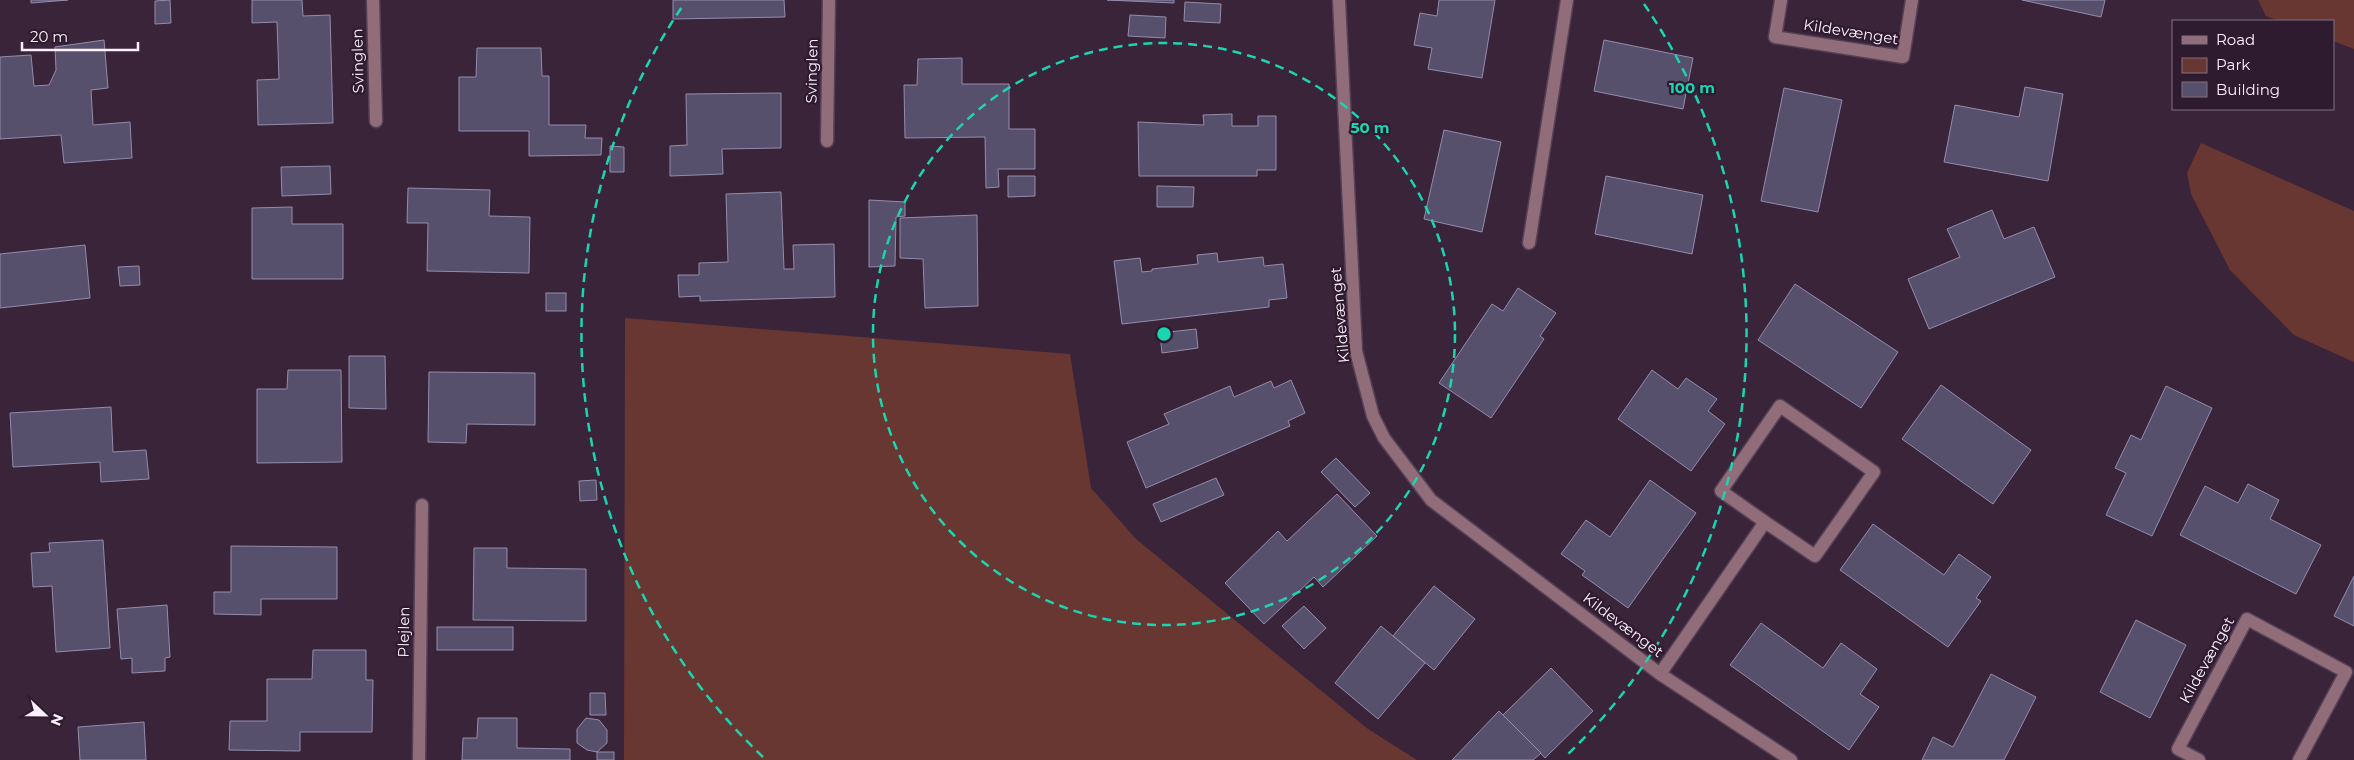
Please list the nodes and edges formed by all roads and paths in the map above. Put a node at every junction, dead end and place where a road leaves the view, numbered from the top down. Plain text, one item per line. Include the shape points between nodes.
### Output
1 (373, 0) edge
2 (829, 0) edge
3 (1339, 0) edge
4 (1567, 0) edge
5 (1781, 0) edge
6 (1912, 0) edge
7 (376, 121) dead end
8 (827, 141) dead end
9 (1529, 243) dead end
10 (422, 505) dead end
11 (1766, 522) junction
12 (1660, 674) junction
13 (418, 760) edge
14 (1791, 760) edge
15 (2200, 760) edge
16 (2299, 760) edge

1 - 7 street, Svinglen
2 - 8 street, Svinglen
3 - 12 street, Kildevænget via 1356,351 1373,416 1384,438 1431,500
4 - 9 street
5 - 6 street, Kildevænget via 1775,37 1904,57
10 - 13 street, Plejlen
11 - 11 street via 1721,491 1780,406 1874,472 1815,556
11 - 12 street, Kildevænget
12 - 14 street, Kildevænget
15 - 16 street, Kildevænget via 2178,749 2247,619 2346,672

